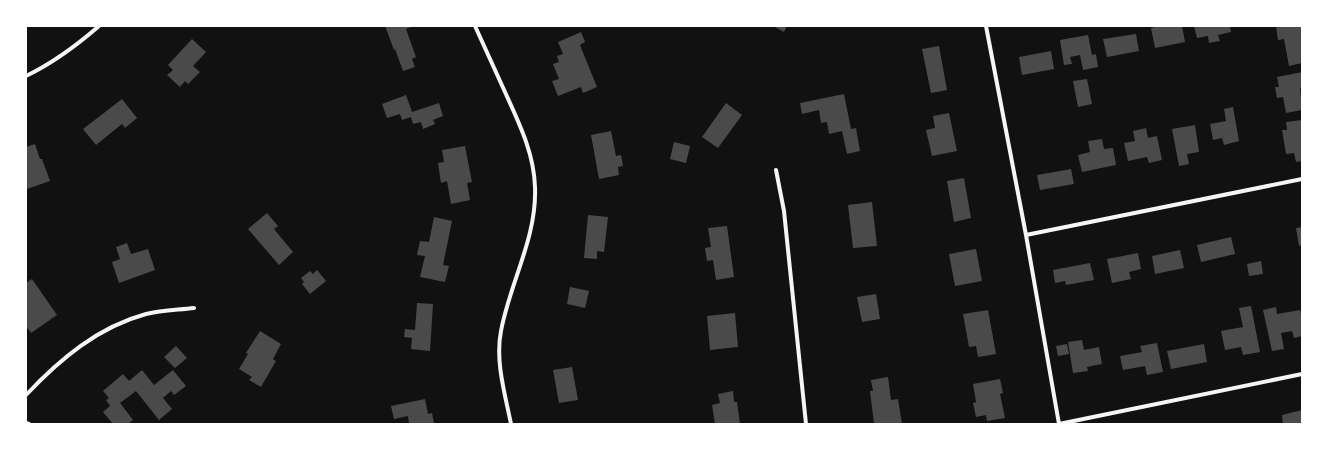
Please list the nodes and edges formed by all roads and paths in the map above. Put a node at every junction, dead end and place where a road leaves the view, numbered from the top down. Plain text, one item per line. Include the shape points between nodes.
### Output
1 (99, 26) edge
2 (475, 26) edge
3 (986, 26) edge
4 (26, 76) edge
5 (776, 170) dead end
6 (1302, 179) edge
7 (1026, 236) junction
8 (194, 308) dead end
9 (1302, 374) edge
10 (26, 395) edge
11 (26, 423) edge
12 (29, 424) edge
13 (511, 424) edge
14 (806, 424) edge
15 (1059, 424) edge

1 - 4 street via 66,54
2 - 13 street via 521,126 534,172 535,201 531,229 504,318 499,345
3 - 7 street
5 - 14 street via 784,211
6 - 7 street
7 - 15 street
8 - 10 street via 147,314 114,325 71,353
9 - 15 street
11 - 12 street

